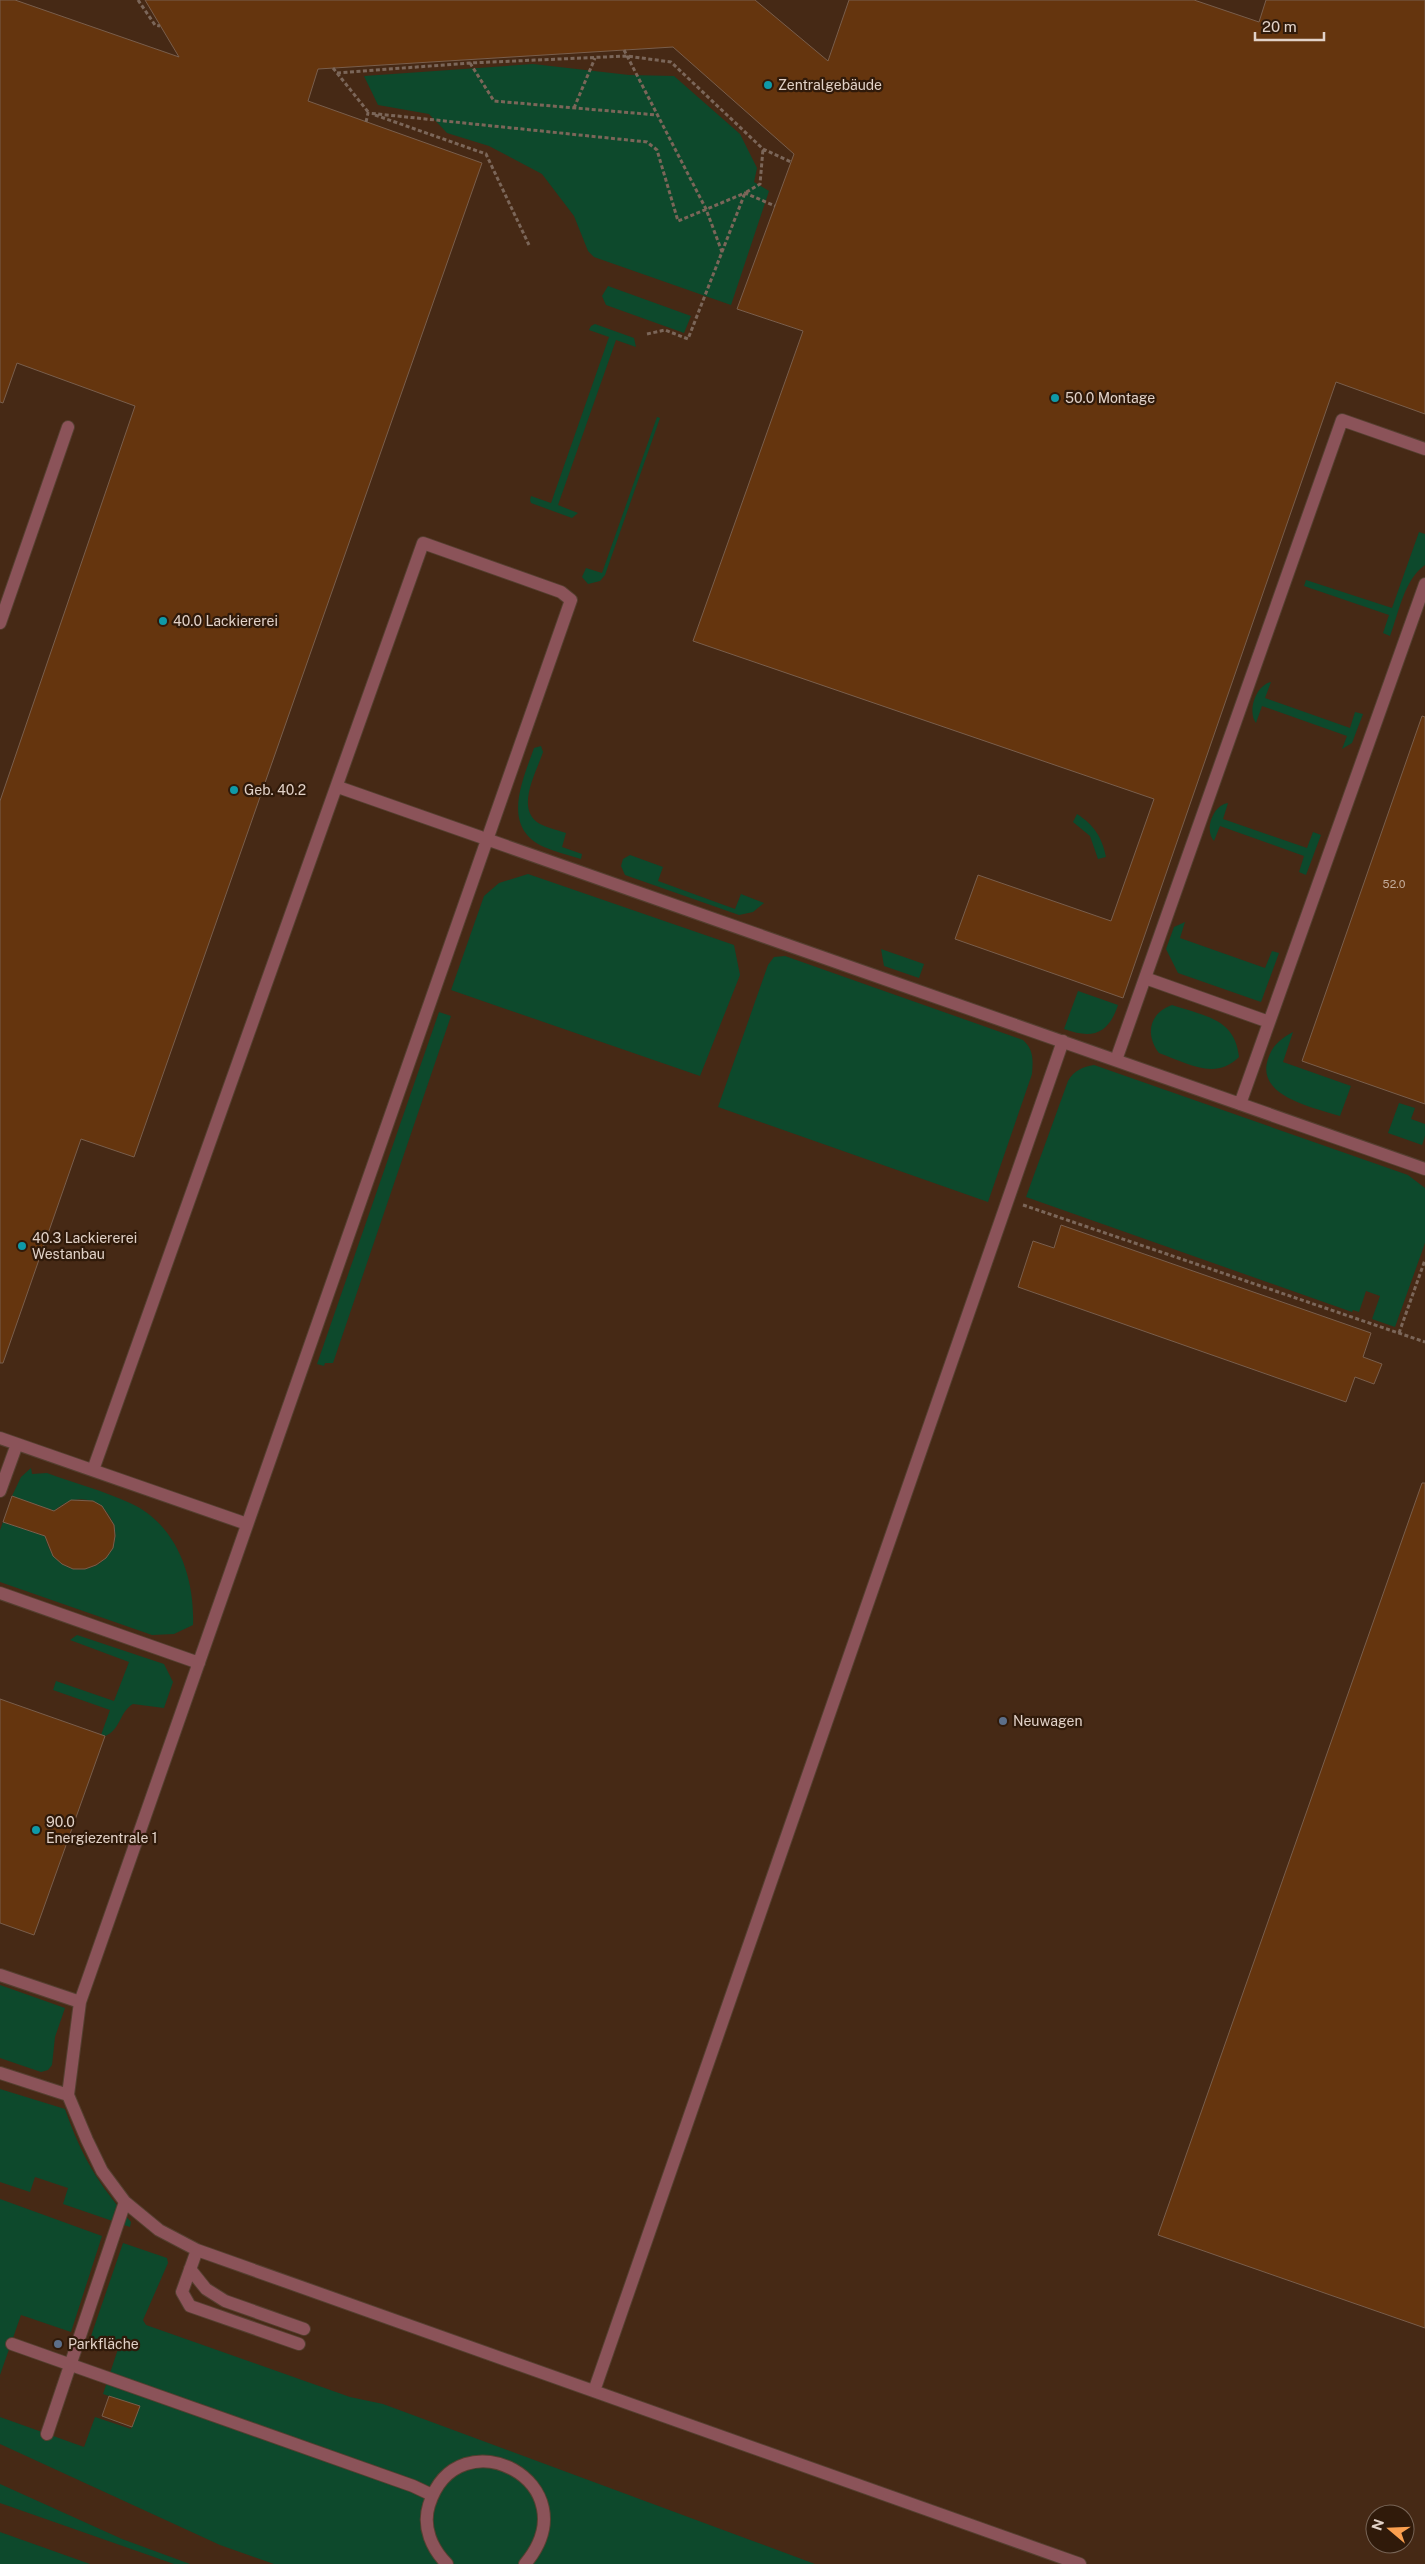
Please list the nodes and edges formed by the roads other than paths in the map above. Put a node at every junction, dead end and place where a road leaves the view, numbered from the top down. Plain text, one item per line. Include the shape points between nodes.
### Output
1 (68, 427) dead end
2 (1425, 449) edge
3 (1425, 584) edge
4 (0, 623) edge
5 (338, 787) junction
6 (487, 839) junction
7 (1145, 978) junction
8 (1269, 1022) junction
9 (1062, 1041) junction
10 (1116, 1060) junction
11 (1240, 1104) junction
12 (1425, 1169) edge
13 (0, 1438) edge
14 (17, 1444) junction
15 (93, 1470) junction
16 (0, 1491) edge
17 (247, 1524) junction
18 (0, 1593) edge
19 (199, 1664) junction
20 (0, 1975) edge
21 (80, 2002) junction
22 (0, 2073) edge
23 (68, 2095) junction
24 (125, 2202) junction
25 (197, 2250) junction
26 (190, 2269) junction
27 (304, 2329) dead end
28 (12, 2344) dead end
29 (299, 2344) dead end
30 (70, 2365) junction
31 (594, 2391) junction
32 (47, 2434) dead end
33 (432, 2495) junction
34 (447, 2564) edge
35 (525, 2564) edge
36 (1080, 2564) edge

1 - 4 lane
2 - 7 lane via 1342,420
3 - 8 lane
5 - 6 lane
5 - 6 lane via 423,543 561,592 571,600
5 - 15 lane
6 - 9 lane
6 - 17 lane
7 - 8 lane
7 - 10 lane
8 - 11 lane
9 - 10 lane
9 - 31 lane
10 - 11 lane
11 - 12 lane
13 - 14 lane
14 - 15 lane
14 - 16 lane
15 - 17 lane
17 - 19 lane
18 - 19 lane
19 - 21 lane
20 - 21 lane
21 - 23 lane
22 - 23 lane
23 - 24 lane via 102,2171
24 - 25 lane via 159,2230
24 - 30 lane
25 - 26 lane
25 - 31 lane
26 - 27 lane via 206,2288 225,2301
26 - 29 lane via 182,2292 190,2306
28 - 30 lane
30 - 32 lane
30 - 33 lane
31 - 36 lane
33 - 34 lane via 427,2510 427,2526 431,2542
33 - 35 lane via 441,2481 468,2464 500,2462 515,2468 537,2491 545,2522 542,2538

